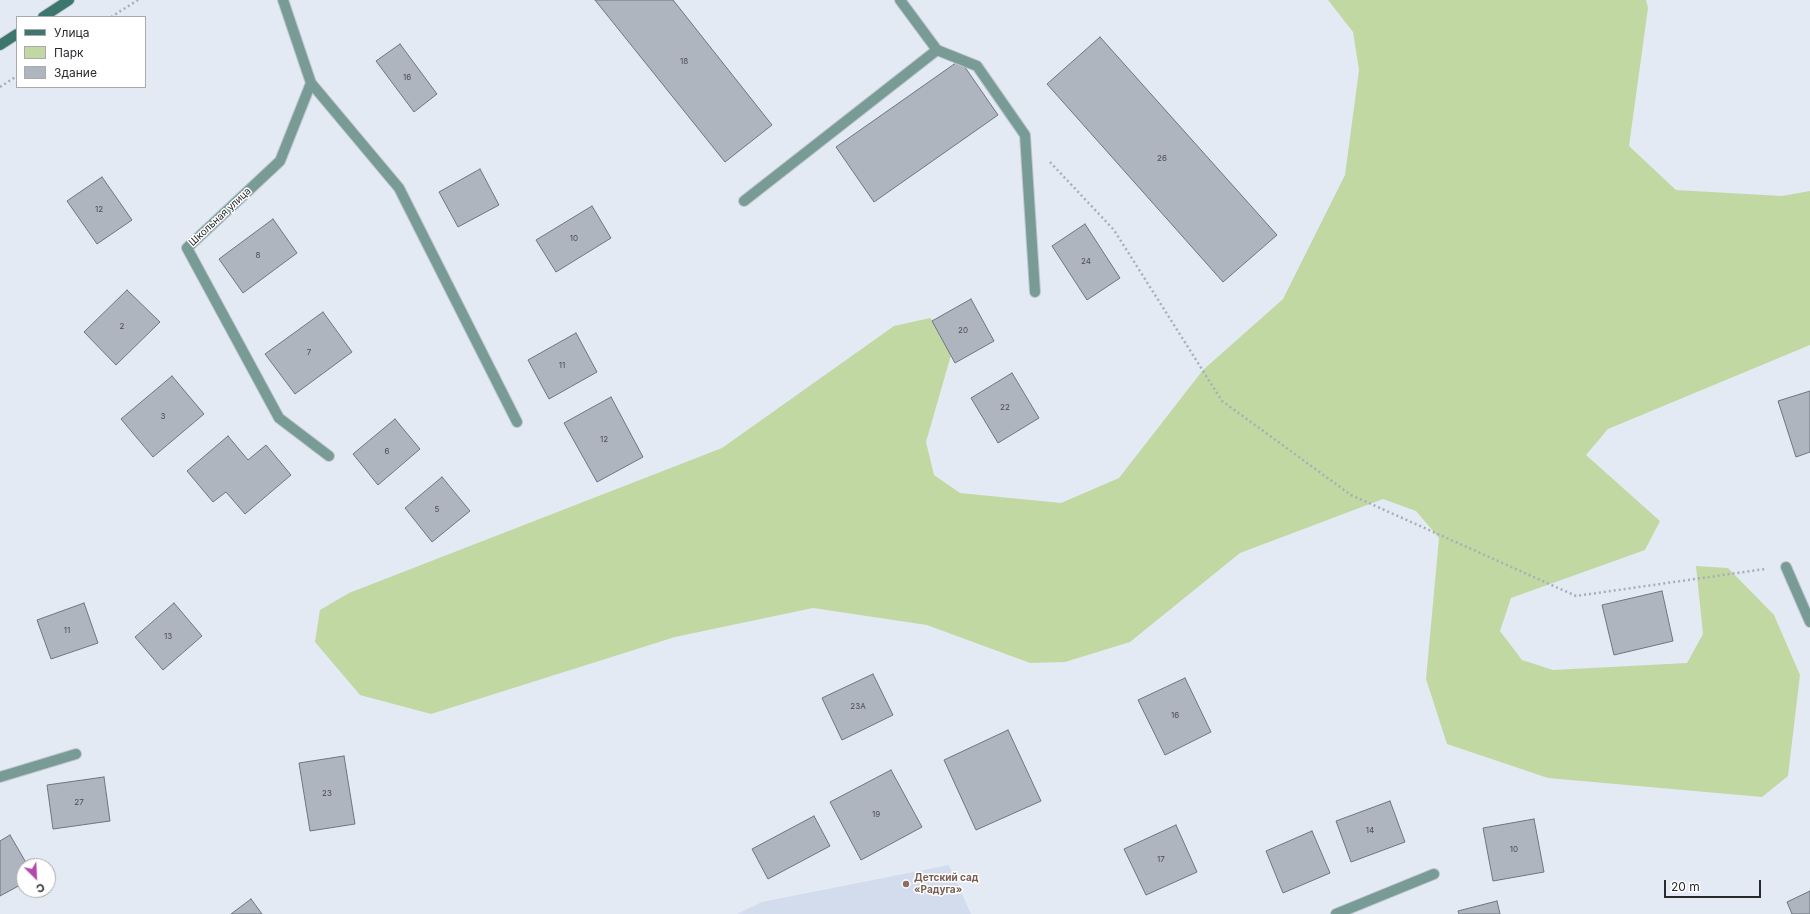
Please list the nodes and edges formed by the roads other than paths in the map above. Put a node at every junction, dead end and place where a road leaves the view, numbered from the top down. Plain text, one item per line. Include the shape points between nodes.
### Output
1 (69, 0) edge
2 (283, 0) edge
3 (900, 0) edge
4 (45, 16) edge
5 (16, 35) edge
6 (0, 45) edge
7 (937, 50) junction
8 (312, 83) junction
9 (744, 201) dead end
10 (1035, 292) dead end
11 (517, 422) dead end
12 (329, 456) dead end
13 (1786, 566) road end
14 (1810, 622) edge
15 (76, 754) dead end
16 (0, 777) edge
17 (1434, 874) dead end
18 (1336, 914) edge

1 - 4 street
2 - 8 street
3 - 7 street
5 - 6 street
7 - 9 street
7 - 10 street via 977,66 1025,135
8 - 11 street via 400,188
8 - 12 street, Школьная улица via 280,161 187,248 280,418
13 - 14 street
15 - 16 street
17 - 18 street

